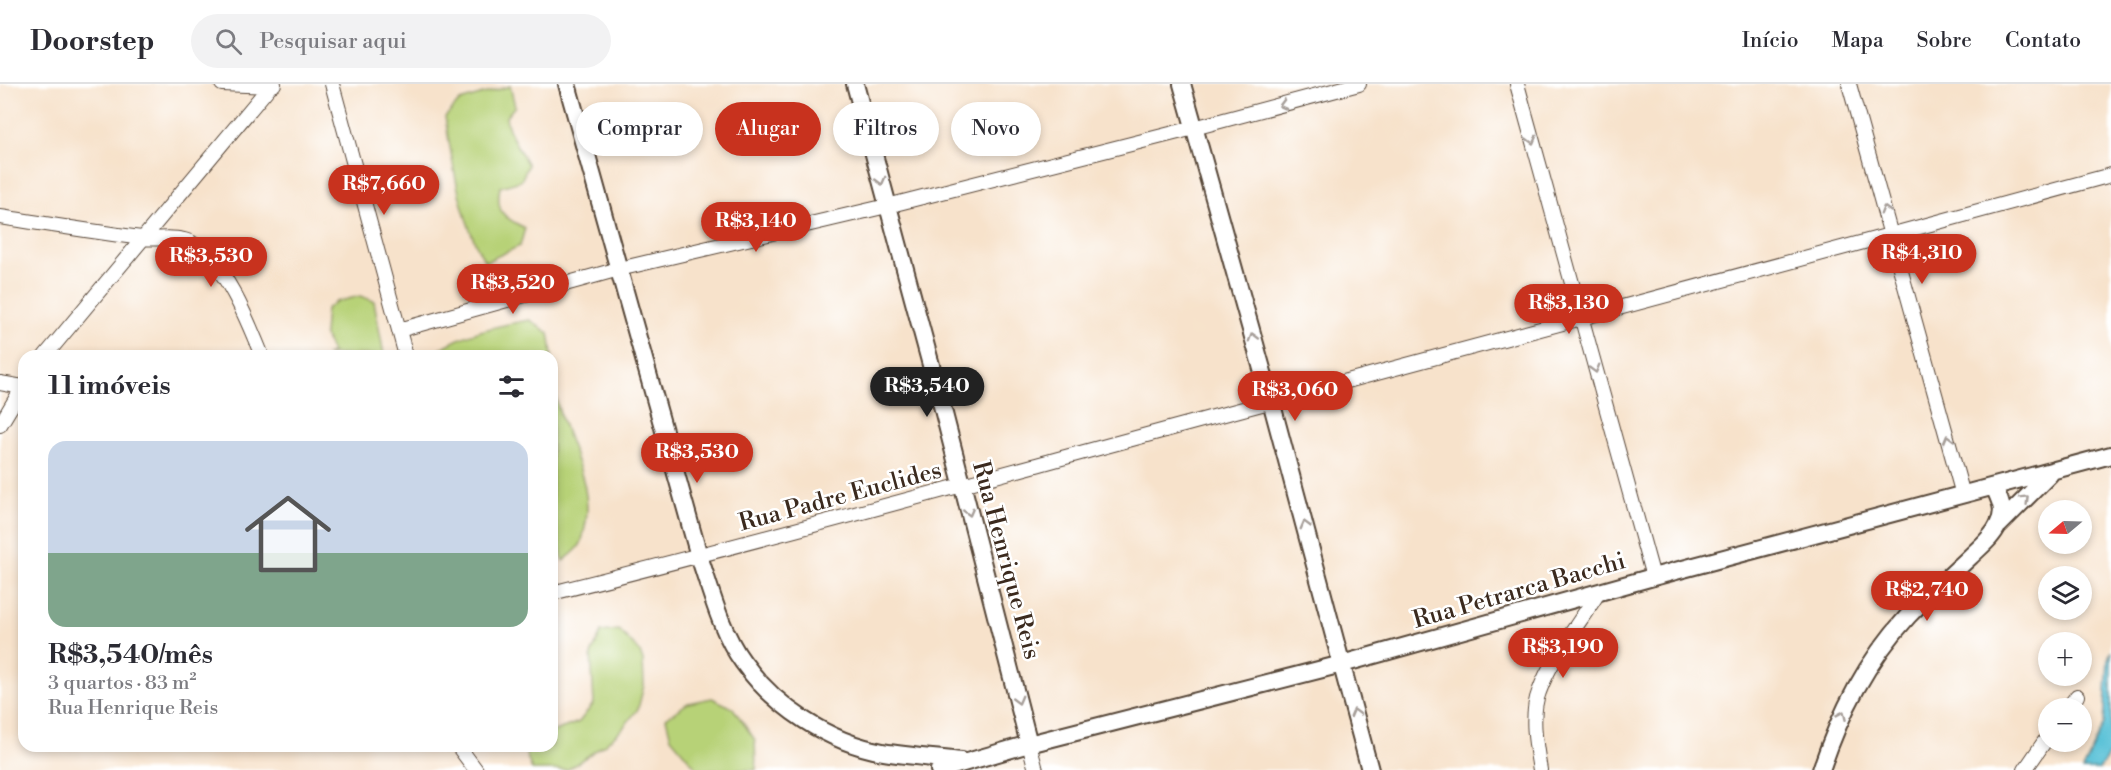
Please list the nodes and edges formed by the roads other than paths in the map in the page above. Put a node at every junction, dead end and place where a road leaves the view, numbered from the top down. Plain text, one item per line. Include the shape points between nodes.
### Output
1 (222, 84) edge
2 (332, 84) edge
3 (567, 84) edge
4 (855, 84) edge
5 (1182, 84) edge
6 (1359, 84) edge
7 (1517, 84) edge
8 (1849, 84) edge
9 (272, 85) edge
10 (1194, 128) junction
11 (2111, 175) edge
12 (887, 206) junction
13 (0, 218) edge
14 (1892, 235) junction
15 (145, 238) junction
16 (618, 269) junction
17 (1581, 320) junction
18 (399, 330) junction
19 (50, 350) edge
20 (260, 350) edge
21 (404, 350) edge
22 (0, 383) edge
23 (18, 385) edge
24 (18, 394) edge
25 (1271, 401) junction
26 (0, 425) edge
27 (2111, 455) edge
28 (2052, 472) junction
29 (963, 486) junction
30 (1994, 487) junction
31 (1963, 495) junction
32 (1998, 526) junction
33 (699, 556) junction
34 (1653, 577) junction
35 (558, 591) edge
36 (1598, 593) junction
37 (1342, 664) junction
38 (1029, 744) junction
39 (2038, 751) edge
40 (462, 752) edge
41 (967, 762) junction
42 (476, 770) edge
43 (939, 770) edge
44 (1036, 770) edge
45 (1370, 770) edge
46 (1540, 770) edge
47 (1821, 770) edge
48 (2025, 770) edge

1 - 9 street
2 - 18 street
3 - 16 street
4 -> 12 street, Rua Henrique Reis
5 - 10 street
6 -> 10 street
7 -> 17 street
14 -> 8 street
9 - 15 street
10 - 12 street
25 -> 10 street
11 - 14 street, Rua Padre Euclides
12 - 16 street
12 - 29 street, Rua Henrique Reis
13 - 15 street
14 - 17 street, Rua Padre Euclides
31 -> 14 street
15 - 19 street
15 - 20 street via 173,238 191,243 216,265 247,316
16 - 18 street
16 - 33 street
17 - 25 street, Rua Padre Euclides
17 -> 34 street
18 - 21 street
22 - 23 street
24 - 26 street
25 - 29 street, Rua Padre Euclides
37 -> 25 street
27 - 28 street, Rua Petrarca Bacchi
28 - 30 street, Rua Petrarca Bacchi
32 -> 28 street
29 - 33 street, Rua Padre Euclides
29 -> 38 street, Rua Henrique Reis
30 - 31 street, Rua Petrarca Bacchi
30 - 32 street via 2003,508
31 - 34 street, Rua Petrarca Bacchi
47 -> 32 street via 1850,696 1876,654 1908,616
33 - 35 street, Rua Padre Euclides
33 - 41 street via 718,615 742,661 772,696 808,722 846,741 881,752
34 - 36 street, Rua Petrarca Bacchi
36 - 37 street, Rua Petrarca Bacchi
36 - 46 street via 1553,662 1538,694 1534,736
37 - 38 street, Rua Petrarca Bacchi
45 -> 37 street
38 - 41 street, Rua Petrarca Bacchi
38 - 44 street, Rua Henrique Reis
39 - 48 street
40 - 42 street
41 - 43 street, Rua Petrarca Bacchi

